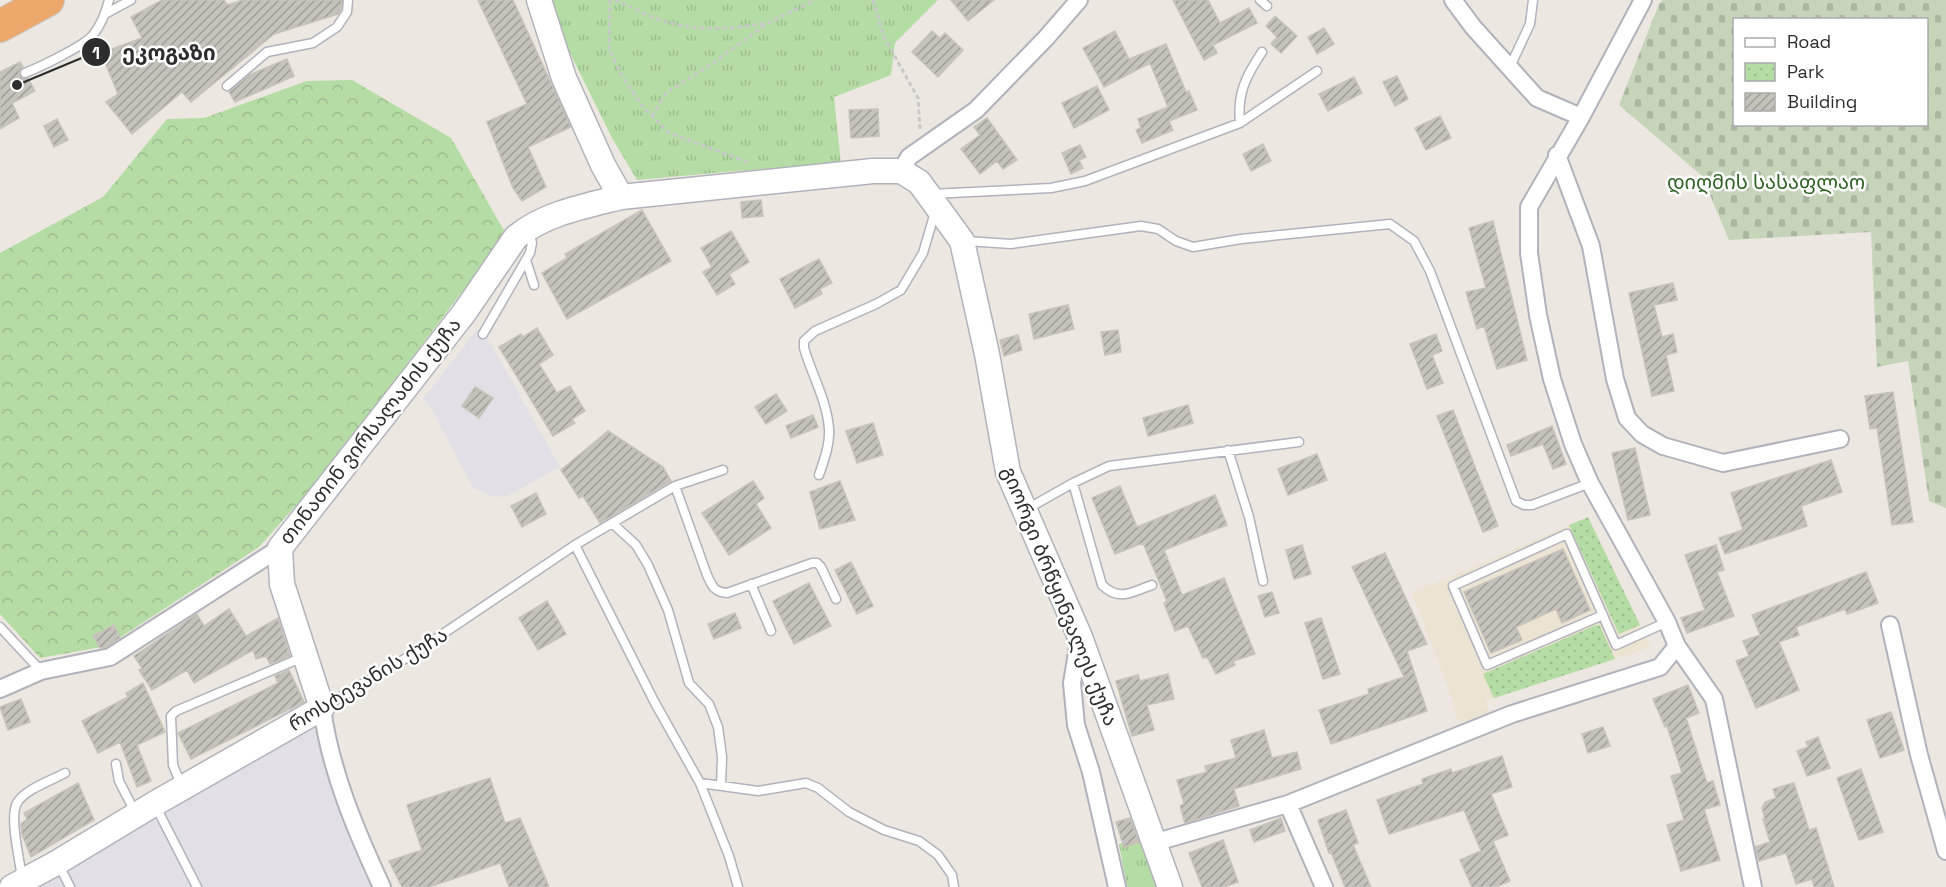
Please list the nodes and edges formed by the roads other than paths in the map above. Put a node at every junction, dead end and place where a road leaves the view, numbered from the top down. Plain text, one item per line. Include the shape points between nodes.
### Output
1 (48, 0) edge
2 (109, 0) edge
3 (131, 0) edge
4 (348, 0) edge
5 (539, 0) edge
6 (1079, 0) edge
7 (1453, 0) edge
8 (1533, 0) edge
9 (1643, 0) edge
10 (105, 14) junction
11 (0, 26) edge
12 (1262, 52) dead end
13 (1509, 69) junction
14 (1317, 71) dead end
15 (26, 73) dead end
16 (227, 86) dead end
17 (1581, 117) junction
18 (1240, 123) junction
19 (1557, 155) junction
20 (902, 171) junction
21 (621, 197) junction
22 (932, 200) junction
23 (528, 228) junction
24 (962, 241) junction
25 (526, 260) junction
26 (534, 285) dead end
27 (483, 334) dead end
28 (1840, 440) dead end
29 (1299, 442) dead end
30 (1228, 450) junction
31 (723, 470) dead end
32 (819, 475) dead end
33 (1073, 483) junction
34 (1590, 483) junction
35 (675, 486) junction
36 (1024, 510) junction
37 (612, 523) junction
38 (575, 545) junction
39 (280, 548) junction
40 (1263, 581) dead end
41 (751, 584) junction
42 (1152, 585) dead end
43 (836, 599) dead end
44 (1603, 615) junction
45 (1667, 622) junction
46 (1890, 625) dead end
47 (0, 627) edge
48 (771, 631) dead end
49 (1080, 637) junction
50 (1677, 646) junction
51 (306, 656) junction
52 (41, 671) junction
53 (0, 689) edge
54 (322, 708) junction
55 (116, 764) dead end
56 (65, 774) dead end
57 (700, 783) junction
58 (721, 786) junction
59 (182, 788) junction
60 (1288, 804) junction
61 (145, 809) junction
62 (1153, 843) junction
63 (1946, 851) edge
64 (58, 862) junction
65 (17, 884) edge
66 (70, 887) edge
67 (197, 887) edge
68 (382, 887) edge
69 (738, 887) edge
70 (954, 887) edge
71 (1117, 887) edge
72 (1170, 887) edge
73 (1324, 887) edge
74 (1753, 887) edge

1 - 11 highway
2 - 10 lane
3 - 10 lane
4 - 16 lane via 347,12 337,27 313,43 267,52
5 - 21 street via 564,78
6 - 20 street via 976,110 909,157
7 - 13 street
8 - 13 lane via 1530,24
9 - 17 street
10 - 15 lane via 92,36
12 - 18 lane via 1246,76
13 - 17 street via 1537,98
14 - 18 lane
17 - 19 street
18 - 22 lane via 1085,181
19 - 28 street via 1591,246 1615,379 1627,418 1642,434 1663,446 1723,464
19 - 34 street via 1529,207 1528,253 1552,379
20 - 21 street
20 - 22 street, გიორგი ბრწყინვალეს ქუჩა via 918,182
21 - 23 street, თინათინ ვირსალაძის ქუჩა via 546,218
22 - 24 street, გიორგი ბრწყინვალეს ქუჩა
22 - 32 lane via 923,253 901,290 815,331 804,341 829,430
23 - 25 lane via 532,243
23 - 39 street, თინათინ ვირსალაძის ქუჩა via 516,237 464,313
24 - 34 lane via 1011,244 1141,226 1158,229 1192,247 1390,224 1414,241 1430,271 1516,501 1532,505
24 - 36 street, გიორგი ბრწყინვალეს ქუჩა via 1008,472
25 - 26 lane
25 - 27 lane
29 - 30 lane
30 - 33 lane via 1109,466
30 - 40 lane
31 - 35 lane, როსტევანის ქუჩა
33 - 36 lane
33 - 42 lane via 1102,585 1111,594 1122,596
34 - 45 street
35 - 37 lane, როსტევანის ქუჩა
35 - 41 lane via 712,587 727,593
36 - 49 street, გიორგი ბრწყინვალეს ქუჩა
37 - 38 lane, როსტევანის ქუჩა
37 - 58 lane via 636,545 648,565 668,610 690,683 710,704 721,747
38 - 54 lane, როსტევანის ქუჩა via 412,654
38 - 57 lane
39 - 51 street via 282,584
39 - 52 street, თინათინ ვირსალაძის ქუჩა via 110,657
41 - 43 lane via 817,563
41 - 48 lane
44 - 44 lane via 1567,534 1452,586 1487,665
44 - 45 lane via 1616,645
45 - 50 street
46 - 63 street via 1919,755
47 - 52 lane
49 - 62 street, გიორგი ბრწყინვალეს ქუჩა
49 - 71 street via 1072,683 1076,725 1091,772
50 - 60 street via 1660,667 1512,714
50 - 74 street via 1714,699
51 - 54 street
51 - 59 lane via 171,716 173,765
52 - 53 street, თინათინ ვირსალაძის ქუჩა
54 - 59 street, როსტევანის ქუჩა
54 - 68 street via 326,735 349,810
55 - 61 lane via 118,781
56 - 65 lane via 29,791 17,802
57 - 58 lane
57 - 69 lane
58 - 70 lane via 758,791 806,783 818,788 849,812 884,830 919,841 938,855 952,875
59 - 61 street, როსტევანის ქუჩა
60 - 62 street
60 - 73 street
61 - 64 street, როსტევანის ქუჩა
61 - 67 lane
62 - 72 street, გიორგი ბრწყინვალეს ქუჩა
64 - 65 street, როსტევანის ქუჩა
64 - 66 lane

